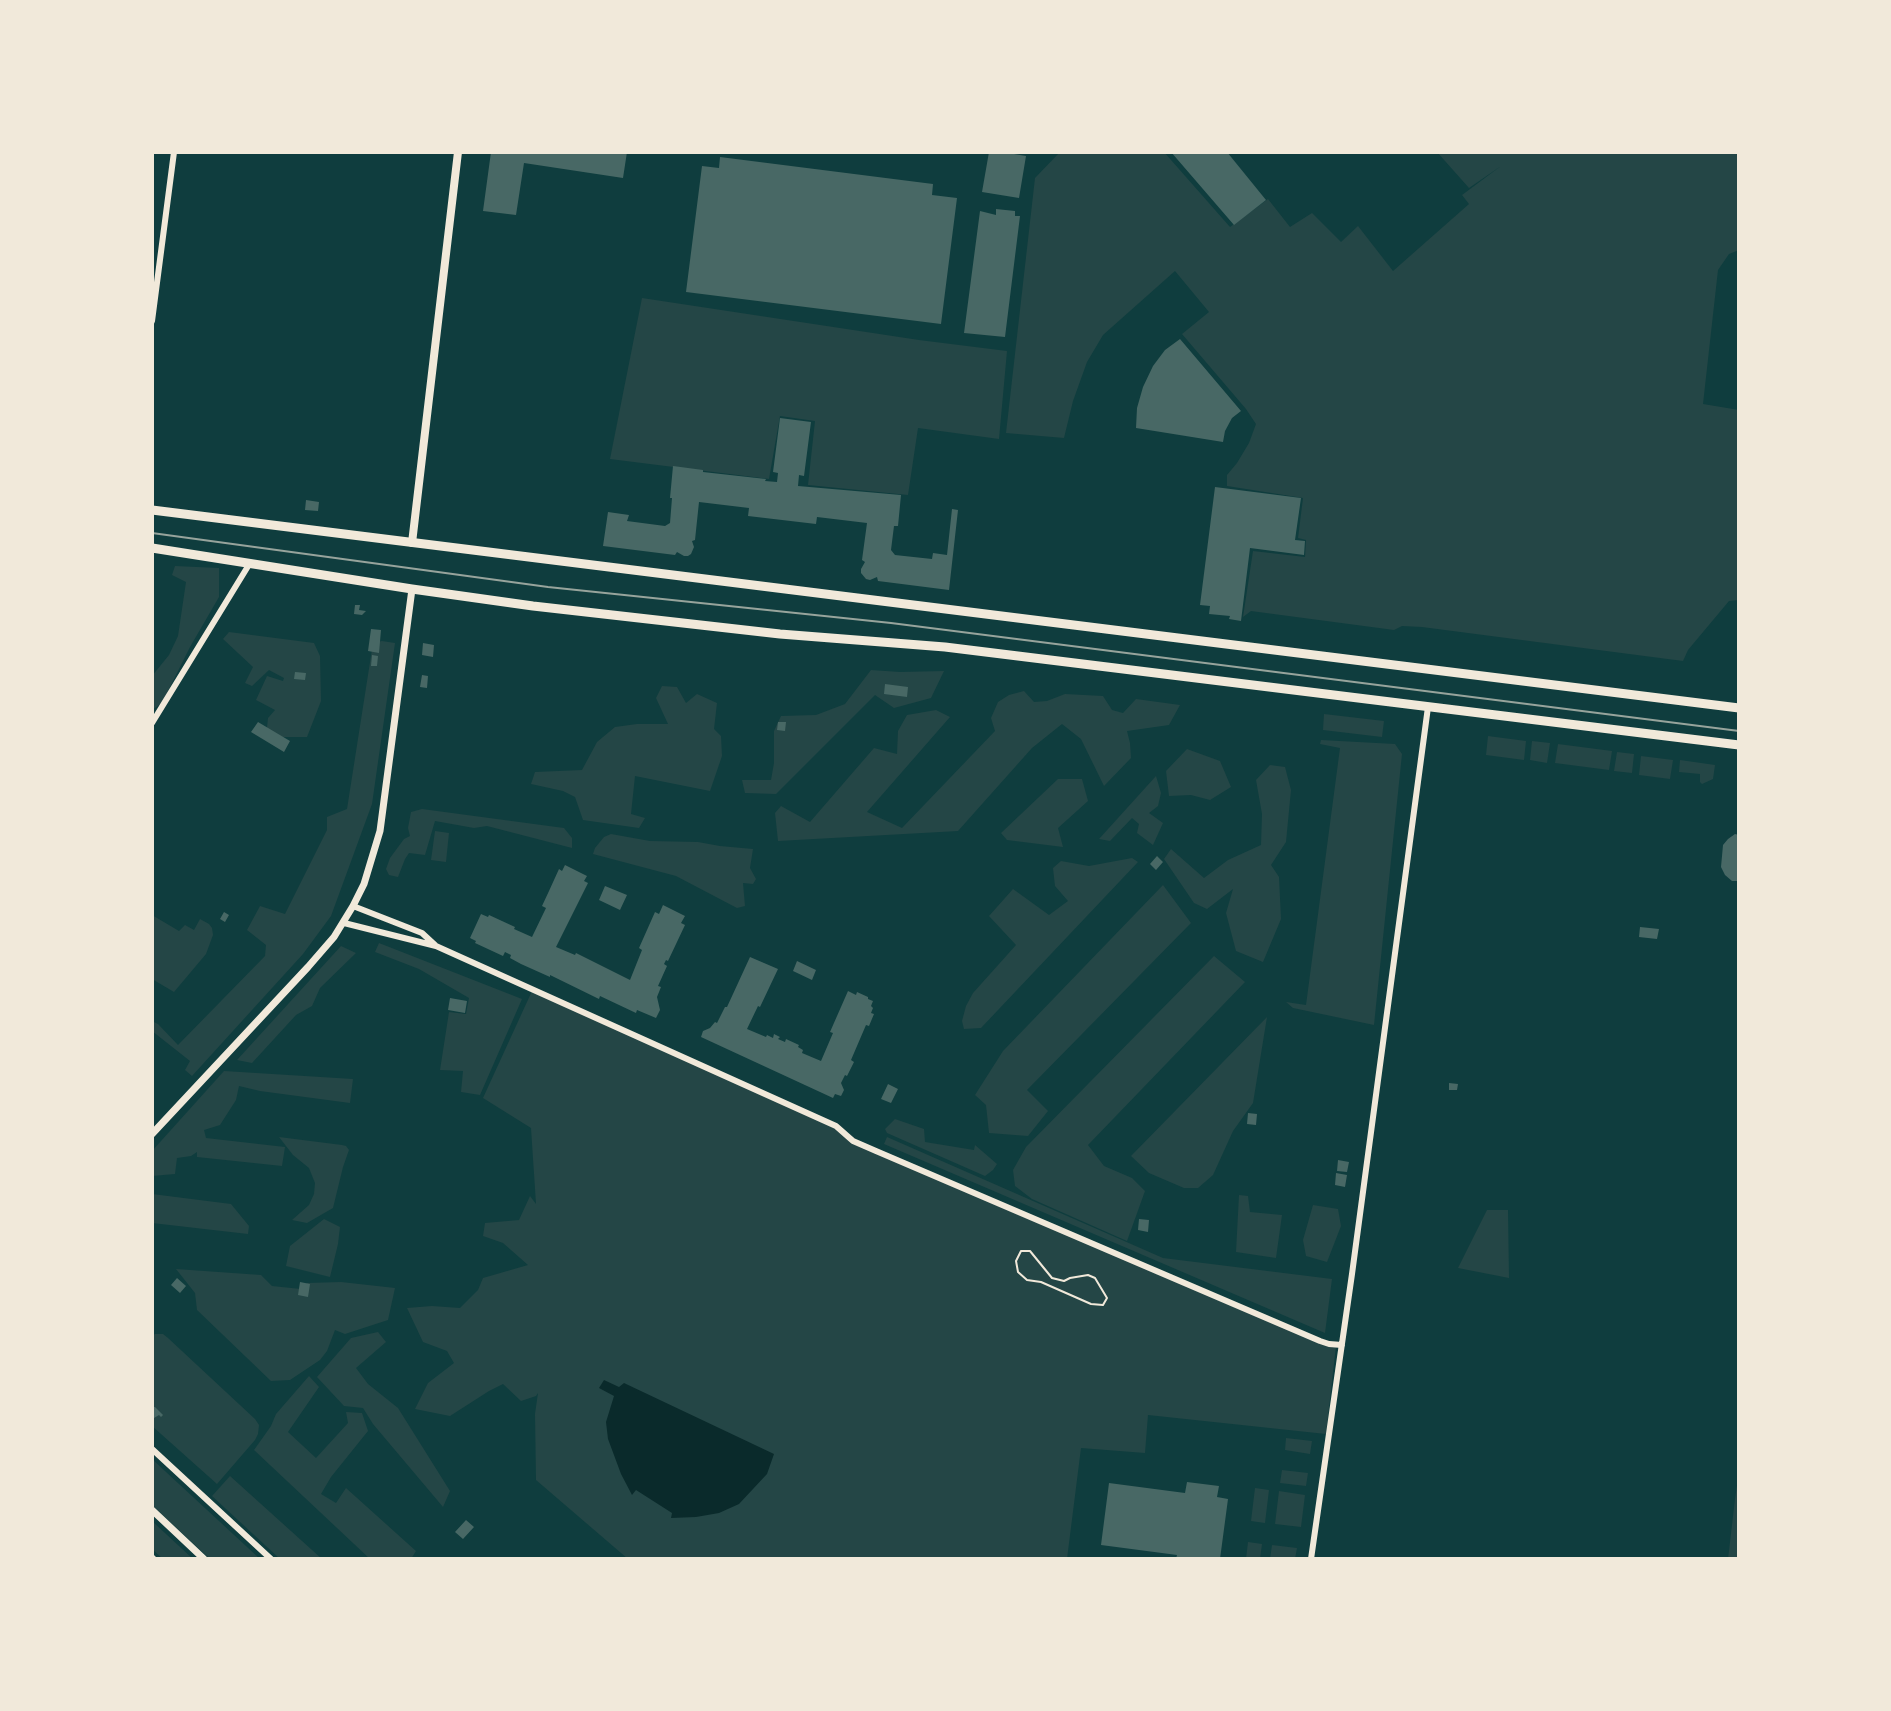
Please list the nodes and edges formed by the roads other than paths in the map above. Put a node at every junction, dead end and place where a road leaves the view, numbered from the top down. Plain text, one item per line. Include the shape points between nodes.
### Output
1 (174, 152) edge
2 (458, 152) edge
3 (155, 284) edge
4 (152, 321) edge
5 (152, 510) edge
6 (412, 543) junction
7 (152, 548) edge
8 (250, 563) junction
9 (412, 589) junction
10 (1428, 707) junction
11 (1739, 708) edge
12 (152, 723) edge
13 (1739, 745) edge
14 (354, 906) junction
15 (344, 923) junction
16 (436, 946) junction
17 (152, 1135) edge
18 (1342, 1345) junction
19 (152, 1449) edge
20 (152, 1510) edge
21 (204, 1559) edge
22 (271, 1559) edge
23 (1311, 1559) edge

1 - 3 street
2 - 6 main road
3 - 4 street
5 - 6 main road
6 - 11 main road
7 - 8 main road
8 - 9 main road
8 - 12 street
9 - 10 main road via 649,620 973,650
9 - 14 street via 380,831
10 - 13 main road
10 - 18 street
14 - 15 street
14 - 16 street via 422,933
15 - 16 street
15 - 17 street
16 - 18 street via 836,1126 853,1141 1329,1345
18 - 23 street
19 - 22 street
20 - 21 street

